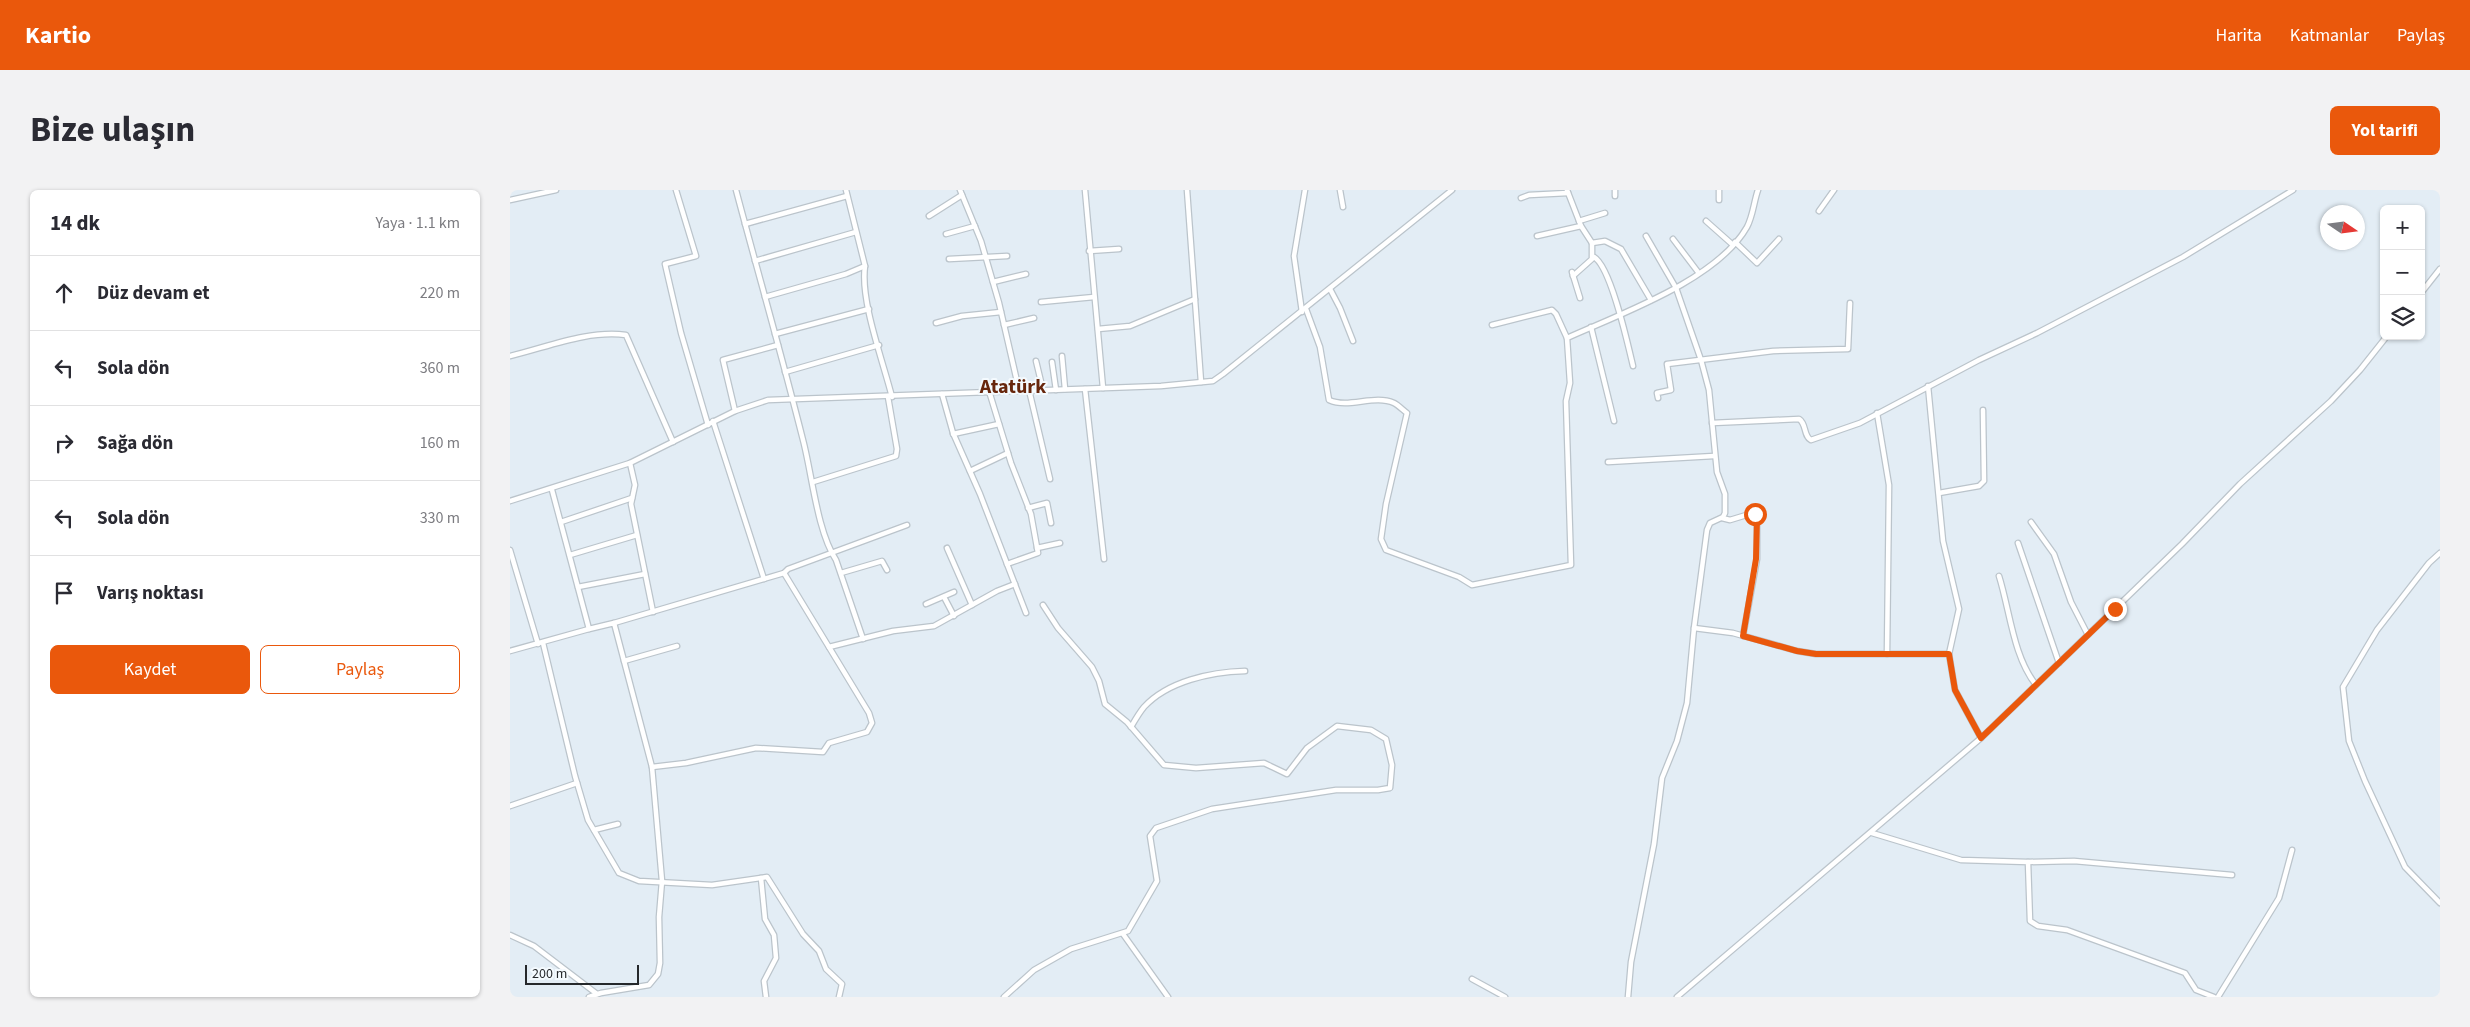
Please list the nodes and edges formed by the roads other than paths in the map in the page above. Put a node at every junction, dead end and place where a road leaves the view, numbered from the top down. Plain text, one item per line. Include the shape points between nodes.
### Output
1 (556, 190) edge
2 (676, 190) edge
3 (736, 190) edge
4 (846, 190) edge
5 (1084, 190) edge
6 (1187, 190) edge
7 (1305, 190) edge
8 (1340, 190) edge
9 (1452, 190) edge
10 (1614, 190) edge
11 (1718, 190) edge
12 (1758, 190) edge
13 (1834, 190) edge
14 (2293, 190) edge
15 (961, 192) edge
16 (1568, 192) edge
17 (847, 196) junction
18 (1615, 196) dead end
19 (1521, 198) dead end
20 (510, 200) edge
21 (1719, 200) dead end
22 (1343, 207) dead end
23 (1819, 211) dead end
24 (1605, 213) dead end
25 (929, 216) dead end
26 (1706, 221) dead end
27 (1580, 223) junction
28 (745, 224) junction
29 (975, 226) junction
30 (856, 232) junction
31 (946, 234) dead end
32 (1537, 236) dead end
33 (1646, 236) dead end
34 (1673, 239) dead end
35 (1779, 239) dead end
36 (1592, 243) junction
37 (1734, 244) junction
38 (1119, 249) dead end
39 (1089, 250) junction
40 (985, 256) junction
41 (1008, 256) dead end
42 (1594, 256) junction
43 (949, 259) dead end
44 (755, 261) junction
45 (865, 266) junction
46 (2440, 269) edge
47 (1698, 272) junction
48 (1026, 274) dead end
49 (993, 282) junction
50 (1676, 288) junction
51 (2425, 288) edge
52 (1330, 289) junction
53 (765, 297) junction
54 (1094, 297) junction
55 (1580, 298) dead end
56 (1195, 299) junction
57 (1651, 300) junction
58 (1041, 302) dead end
59 (1850, 303) dead end
60 (869, 309) junction
61 (1304, 310) junction
62 (1001, 312) junction
63 (1621, 314) junction
64 (1034, 318) dead end
65 (936, 323) dead end
66 (1492, 325) dead end
67 (1004, 326) junction
68 (1591, 327) junction
69 (1098, 329) junction
70 (775, 334) junction
71 (1567, 338) junction
72 (2384, 340) edge
73 (1353, 341) dead end
74 (778, 345) junction
75 (879, 345) junction
76 (510, 356) edge
77 (1062, 356) dead end
78 (1701, 360) junction
79 (1036, 361) dead end
80 (1052, 362) dead end
81 (1633, 366) dead end
82 (785, 372) junction
83 (1201, 382) junction
84 (1928, 386) junction
85 (1103, 388) junction
86 (1065, 389) junction
87 (1085, 389) junction
88 (1018, 390) junction
89 (1029, 390) junction
90 (1043, 390) junction
91 (1056, 390) junction
92 (989, 391) junction
93 (942, 394) junction
94 (890, 397) junction
95 (1658, 398) dead end
96 (792, 399) junction
97 (1983, 410) dead end
98 (735, 411) junction
99 (1877, 414) junction
100 (1614, 421) dead end
101 (1712, 422) junction
102 (710, 423) junction
103 (999, 424) junction
104 (954, 434) junction
105 (673, 442) junction
106 (1008, 453) junction
107 (1714, 456) junction
108 (1608, 462) dead end
109 (630, 463) junction
110 (970, 471) junction
111 (1050, 479) dead end
112 (813, 482) junction
113 (552, 490) junction
114 (1938, 493) junction
115 (632, 498) junction
116 (510, 501) edge
117 (1028, 508) junction
118 (1722, 518) junction
119 (561, 522) junction
120 (2031, 522) dead end
121 (1051, 523) dead end
122 (907, 525) dead end
123 (637, 535) junction
124 (1060, 543) dead end
125 (2018, 543) dead end
126 (947, 548) dead end
127 (1037, 548) junction
128 (510, 550) edge
129 (831, 552) junction
130 (2440, 552) edge
131 (570, 555) junction
132 (1104, 559) dead end
133 (1007, 564) junction
134 (887, 570) dead end
135 (784, 573) junction
136 (841, 573) junction
137 (645, 574) junction
138 (1999, 576) dead end
139 (764, 579) junction
140 (1015, 584) junction
141 (578, 586) junction
142 (954, 592) dead end
143 (944, 596) junction
144 (926, 604) dead end
145 (972, 605) junction
146 (1043, 605) dead end
147 (653, 612) junction
148 (1026, 613) dead end
149 (954, 616) junction
150 (614, 623) junction
151 (1694, 628) junction
152 (589, 629) junction
153 (2088, 635) junction
154 (1743, 636) junction
155 (863, 639) junction
156 (540, 643) junction
157 (677, 646) dead end
158 (829, 648) junction
159 (510, 651) edge
160 (1887, 654) junction
161 (1949, 654) junction
162 (624, 661) junction
163 (2059, 663) junction
164 (1245, 671) dead end
165 (2036, 685) junction
166 (1131, 727) junction
167 (1981, 738) junction
168 (652, 768) junction
169 (577, 783) junction
170 (510, 806) edge
171 (618, 824) dead end
172 (594, 830) junction
173 (1872, 833) junction
174 (2292, 850) dead end
175 (2028, 862) junction
176 (2232, 875) dead end
177 (761, 878) junction
178 (662, 881) junction
179 (2440, 903) edge
180 (1123, 934) junction
181 (510, 935) edge
182 (1472, 979) dead end
183 (597, 994) junction
184 (589, 997) edge
185 (766, 997) edge
186 (839, 997) edge
187 (1004, 997) edge
188 (1168, 997) edge
189 (1505, 997) edge
190 (1628, 997) edge
191 (1677, 997) edge
192 (2214, 997) edge
193 (2218, 997) edge

1 - 20 street
2 - 102 street via 696,256 665,264 681,333
3 - 28 street
4 - 17 street
5 - 39 street
6 - 56 street
7 - 61 street via 1294,256
8 - 22 street
9 - 52 street
10 - 18 street
11 - 21 street
12 - 37 street via 1747,226
13 - 23 street
14 - 84 street via 2183,257 2037,334
15 - 25 street
15 - 29 street
16 - 19 street
16 - 27 street
17 - 28 street
17 - 30 street
24 - 27 street
26 - 37 street
27 - 32 street
27 - 36 street
28 - 44 street
29 - 31 street
29 - 40 street
30 - 44 street
30 - 45 street
33 - 50 street
34 - 47 street
35 - 37 street via 1757,263
36 - 42 street
36 - 57 street via 1605,241 1621,249
37 - 47 street via 1727,253
38 - 39 street
39 - 54 street
40 - 41 street
40 - 43 street
40 - 49 street
42 - 55 street via 1591,262 1572,274
42 - 63 street via 1602,266
44 - 53 street
45 - 53 street
45 - 60 street via 863,279
46 - 51 street
47 - 50 street
48 - 49 street
49 - 62 street
50 - 57 street
50 - 78 street
52 - 61 street
52 - 73 street
53 - 70 street
54 - 58 street
54 - 69 street
56 - 69 street via 1130,326
56 - 83 street
57 - 63 street
59 - 78 street via 1848,349 1773,351
60 - 70 street
60 - 75 street
61 - 71 street via 1320,347 1329,400 1394,403 1407,414 1386,504 1381,539 1386,550 1459,577 1472,585 1571,564
61 - 83 street via 1213,381
62 - 65 street via 962,316
62 - 67 street
63 - 68 street
63 - 81 street
64 - 67 street
66 - 71 street via 1552,310
67 - 88 street
68 - 71 street
68 - 100 street
69 - 85 street
70 - 74 street
72 - 153 street via 2331,401 2240,484
74 - 82 street
74 - 98 street via 723,360
75 - 82 street
75 - 94 street
76 - 105 street via 585,336 626,335
77 - 86 street
78 - 95 street via 1667,364 1671,390 1657,393
78 - 101 street via 1709,390
79 - 90 street
80 - 91 street
82 - 96 street
83 - 85 street
84 - 99 street
84 - 114 street
85 - 87 street
86 - 87 street
86 - 91 street
87 - 132 street
88 - 89 street
88 - 92 street
89 - 90 street
89 - 111 street
90 - 91 street
92 - 93 street
92 - 103 street
93 - 94 street
93 - 104 street
94 - 96 street
94 - 112 street via 898,449 896,456
96 - 98 street via 768,400
96 - 112 street
97 - 114 street via 1984,481 1978,486
98 - 102 street
99 - 101 street via 1846,429 1811,440 1799,419
99 - 160 street via 1889,485
101 - 107 street
102 - 105 street
102 - 139 street
103 - 104 street
103 - 106 street
104 - 110 street
105 - 109 street
106 - 110 street
106 - 117 street
107 - 108 street
107 - 118 street via 1725,494
109 - 113 street
109 - 115 street via 635,484
110 - 133 street
112 - 129 street
113 - 116 street
113 - 119 street
114 - 161 street via 1943,541 1959,609
115 - 119 street
115 - 123 street
117 - 121 street via 1047,503
117 - 127 street
118 - 151 street via 1710,523 1707,530
118 - 154 street via 1730,520 1753,513 1757,518 1756,559
119 - 131 street
120 - 153 street via 2054,554 2071,602
122 - 129 street
123 - 131 street
123 - 137 street
124 - 127 street
125 - 163 street
126 - 145 street
127 - 133 street via 1038,553
128 - 156 street
129 - 135 street
129 - 136 street
130 - 179 street via 2377,630 2343,687 2348,741 2365,781 2404,867
131 - 141 street
133 - 140 street
134 - 136 street via 882,561
135 - 139 street
135 - 158 street
136 - 155 street
137 - 141 street
137 - 147 street
138 - 165 street via 2016,641
139 - 147 street
140 - 145 street
140 - 148 street
141 - 152 street
142 - 143 street
143 - 144 street
143 - 149 street
145 - 149 street
146 - 166 street via 1092,667 1105,704
147 - 150 street
149 - 155 street via 934,626
150 - 152 street
150 - 162 street
151 - 154 street
151 - 190 street via 1687,702 1662,778
152 - 156 street
153 - 163 street
154 - 160 street via 1816,654
155 - 158 street
156 - 159 street
156 - 169 street
157 - 162 street
158 - 168 street via 869,713 872,723 868,732 829,743 824,752 756,748
160 - 161 street
161 - 167 street via 1955,690
162 - 168 street
163 - 165 street
164 - 166 street via 1212,673 1177,686 1144,707
165 - 167 street
166 - 180 street via 1164,765 1196,768 1264,763 1286,774 1307,748 1337,726 1348,726 1371,730 1386,739 1392,765 1390,788 1336,790 1212,809 1156,828 1150,836 1157,881 1136,920
167 - 173 street
168 - 178 street
169 - 170 street
169 - 172 street
171 - 172 street
172 - 178 street via 619,872 639,881
173 - 175 street via 1961,860
173 - 191 street
174 - 193 street via 2280,898
175 - 176 street via 2074,861
175 - 192 street via 2030,921 2038,926 2067,930 2186,973 2196,990
177 - 178 street via 712,885
177 - 185 street via 765,920 774,935 776,958 764,981
177 - 186 street via 767,877 803,934 819,952 826,969 842,984
178 - 183 street via 658,974 649,985
180 - 187 street via 1071,949 1034,970
180 - 188 street
181 - 183 street via 534,946
182 - 189 street
183 - 184 street

